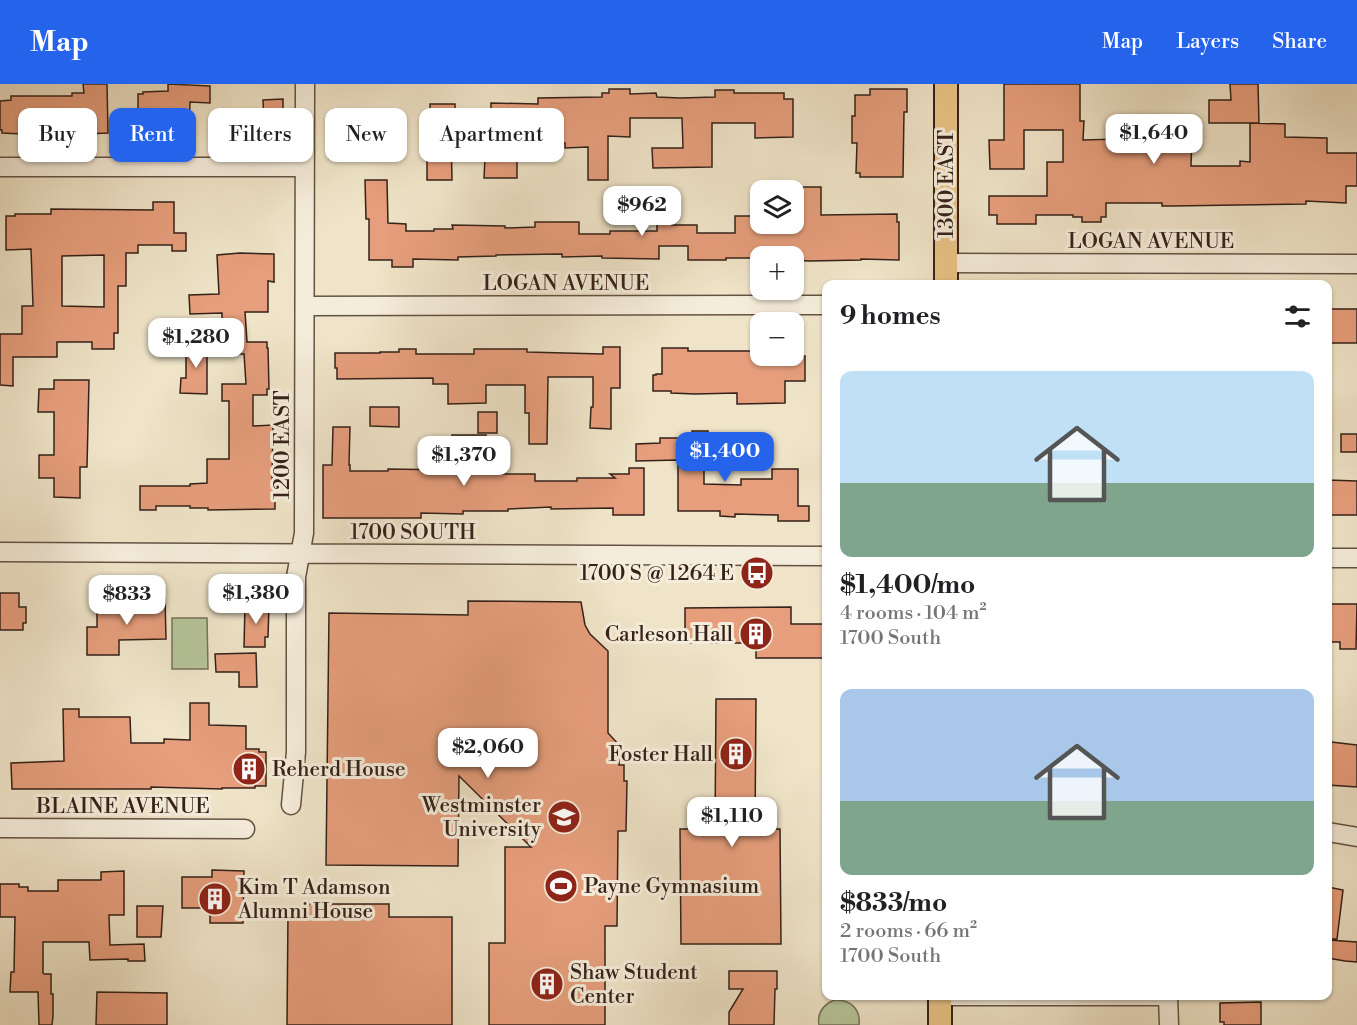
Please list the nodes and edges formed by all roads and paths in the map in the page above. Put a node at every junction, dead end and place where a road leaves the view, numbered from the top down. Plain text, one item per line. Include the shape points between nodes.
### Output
1 (306, 84) edge
2 (946, 84) edge
3 (304, 166) junction
4 (0, 167) edge
5 (1357, 264) edge
6 (946, 274) edge
7 (305, 306) junction
8 (822, 306) edge
9 (0, 552) edge
10 (300, 554) junction
11 (822, 556) edge
12 (1332, 558) edge
13 (1357, 558) edge
14 (291, 805) dead end
15 (0, 828) edge
16 (245, 829) dead end
17 (1332, 833) edge
18 (1357, 837) edge
19 (940, 1000) edge
20 (1168, 1000) edge
21 (940, 1025) edge
22 (1169, 1025) edge

1 - 3 street, 1200 EAST
2 - 6 main road, 1300 EAST
3 - 4 street
3 - 7 street, 1200 EAST
5 - 6 street, LOGAN AVENUE
7 - 8 street, LOGAN AVENUE
7 - 10 street, 1200 EAST via 304,533
9 - 10 street, 1700 SOUTH
10 - 11 street, 1700 SOUTH
10 - 14 street, 1200 EAST via 296,577 296,752
12 - 13 street
15 - 16 street, BLAINE AVENUE
17 - 18 street
19 - 21 main road
20 - 22 street

